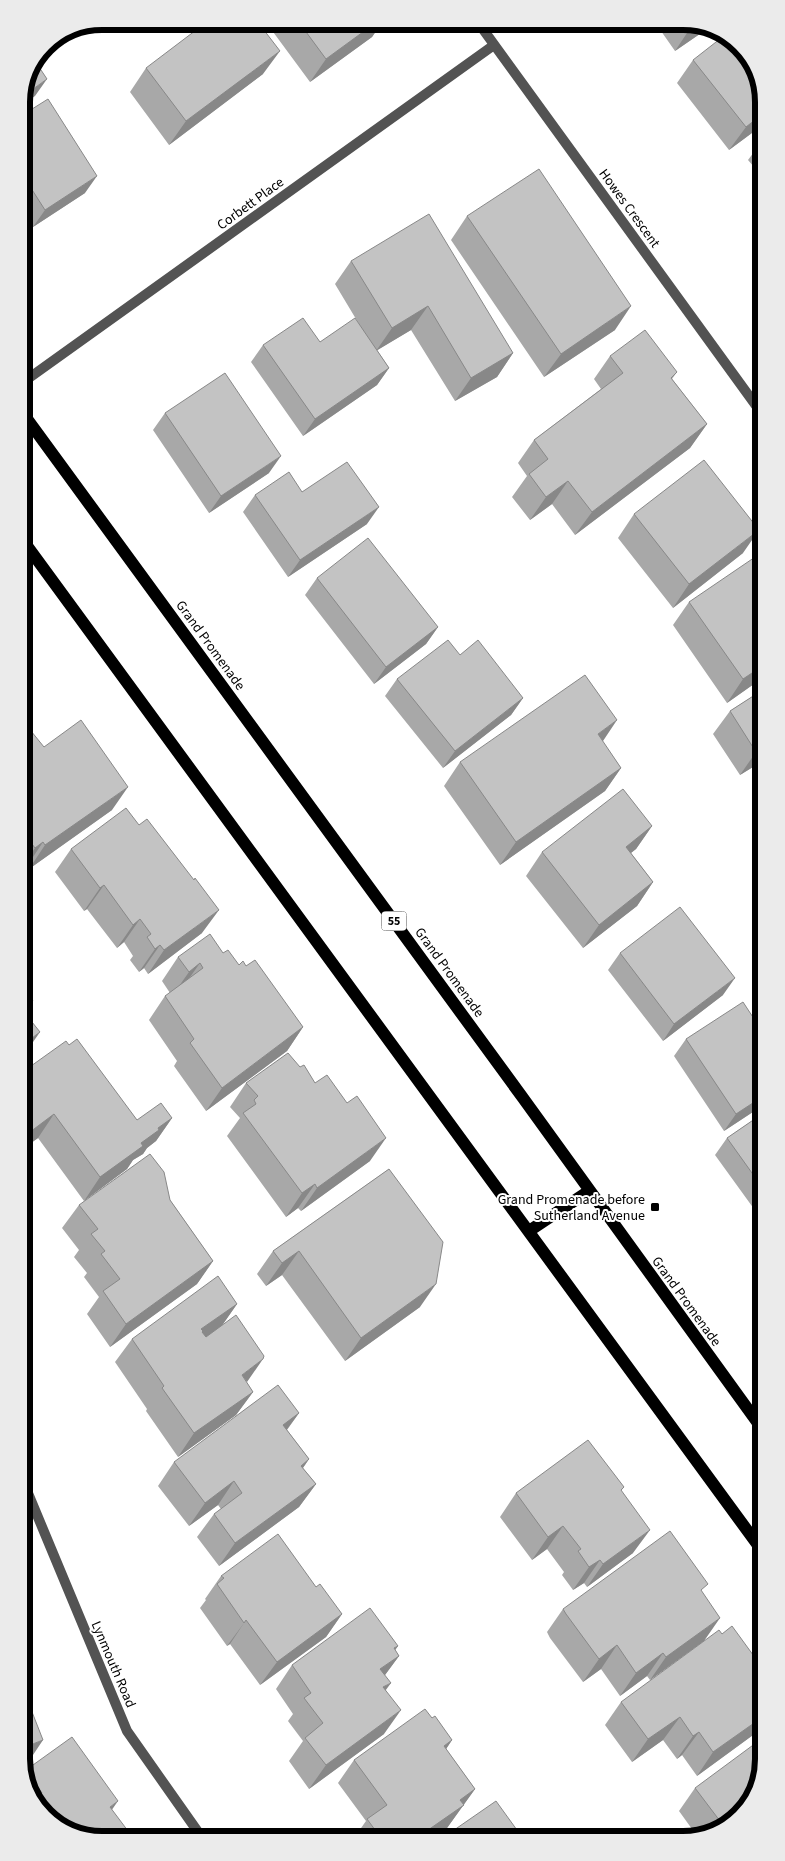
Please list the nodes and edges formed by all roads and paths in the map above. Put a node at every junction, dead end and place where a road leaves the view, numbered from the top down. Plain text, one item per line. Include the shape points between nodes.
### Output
1 (483, 30) edge
2 (494, 45) junction
3 (30, 377) edge
4 (755, 404) edge
5 (30, 423) edge
6 (30, 550) edge
7 (589, 1191) junction
8 (529, 1231) junction
9 (755, 1419) edge
10 (30, 1498) edge
11 (755, 1541) edge
12 (197, 1831) edge

1 - 2 street, Howes Crescent
2 - 3 street, Corbett Place
2 - 4 street, Howes Crescent
5 - 7 main road, Grand Promenade / 55
6 - 8 main road
7 - 8 main road
7 - 9 main road, Grand Promenade / 55
8 - 11 main road
10 - 12 street, Lynmouth Road via 127,1731

